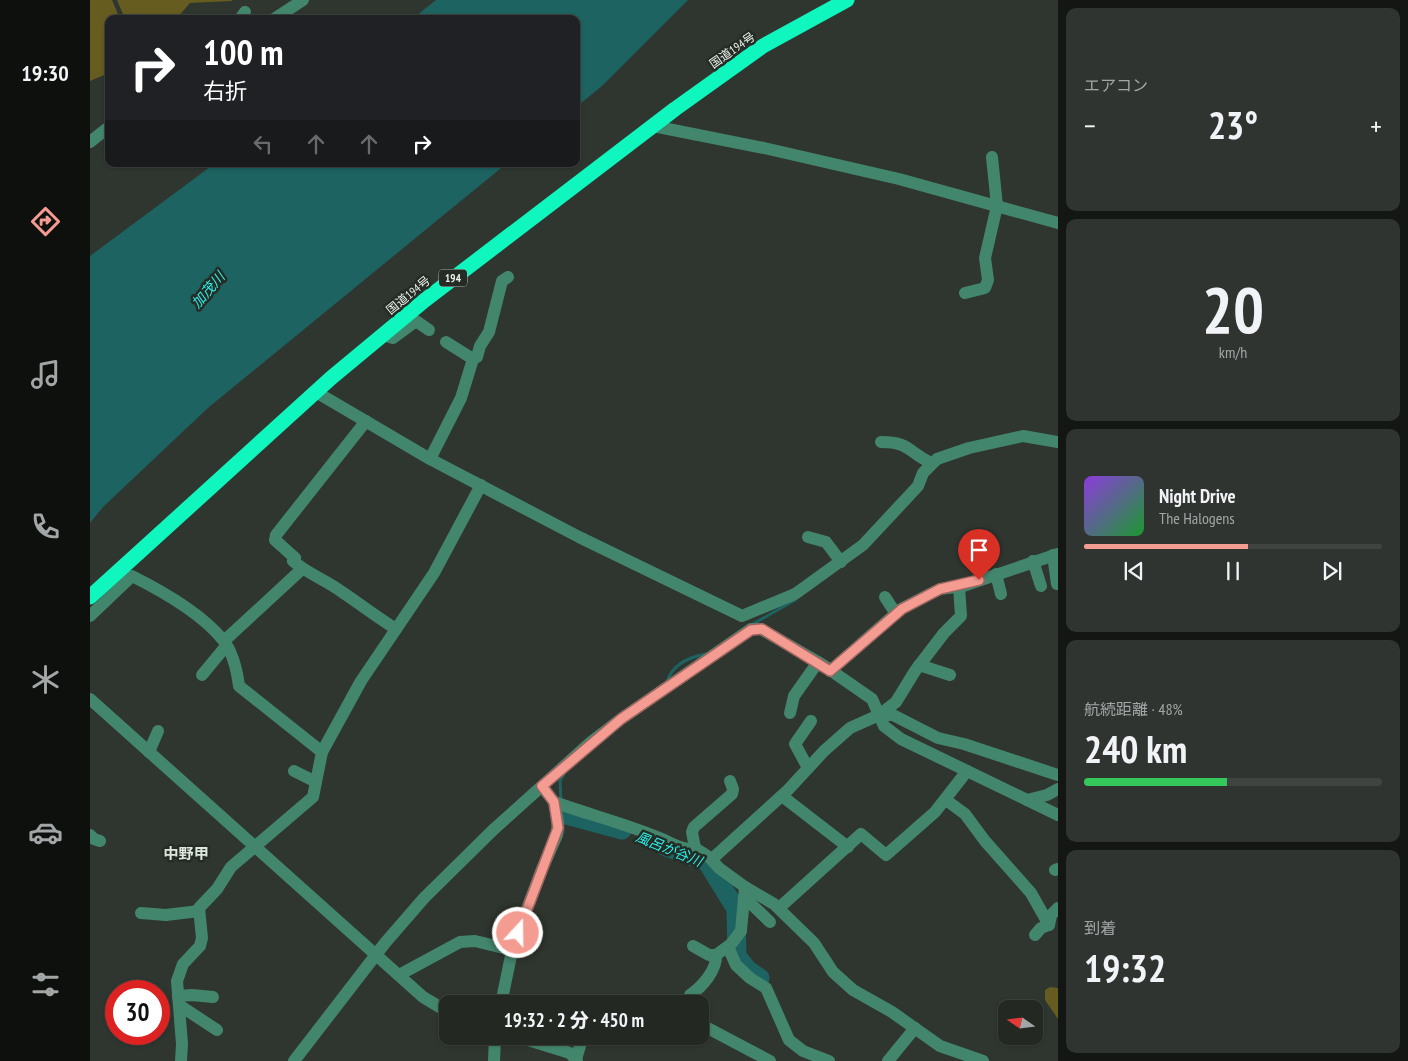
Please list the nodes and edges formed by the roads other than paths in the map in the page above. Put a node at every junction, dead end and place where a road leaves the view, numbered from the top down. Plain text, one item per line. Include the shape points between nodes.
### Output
1 (303, 0) edge
2 (847, 0) edge
3 (280, 15) edge
4 (653, 126) junction
5 (105, 130) edge
6 (90, 142) edge
7 (992, 157) dead end
8 (997, 206) junction
9 (1058, 223) edge
10 (508, 277) dead end
11 (965, 293) dead end
12 (429, 330) dead end
13 (383, 335) junction
14 (446, 342) dead end
15 (473, 358) junction
16 (316, 392) junction
17 (366, 421) junction
18 (881, 442) dead end
19 (1058, 442) edge
20 (430, 459) junction
21 (931, 463) junction
22 (481, 485) junction
23 (808, 537) dead end
24 (1055, 554) edge
25 (1033, 561) junction
26 (841, 562) junction
27 (302, 569) junction
28 (996, 574) junction
29 (1057, 584) edge
30 (958, 586) junction
31 (1041, 586) dead end
32 (1001, 594) dead end
33 (90, 597) edge
34 (885, 597) dead end
35 (896, 614) junction
36 (90, 616) edge
37 (749, 622) junction
38 (396, 630) junction
39 (226, 644) junction
40 (818, 662) junction
41 (919, 665) junction
42 (830, 671) junction
43 (202, 675) dead end
44 (950, 675) dead end
45 (90, 699) edge
46 (790, 714) dead end
47 (879, 715) junction
48 (811, 722) dead end
49 (158, 731) dead end
50 (149, 752) junction
51 (322, 752) junction
52 (808, 768) junction
53 (294, 771) dead end
54 (967, 772) junction
55 (1058, 775) edge
56 (730, 781) dead end
57 (316, 782) junction
58 (542, 786) junction
59 (1058, 789) edge
60 (782, 796) junction
61 (946, 800) junction
62 (1027, 800) junction
63 (554, 802) junction
64 (1058, 815) edge
65 (254, 846) junction
66 (848, 847) junction
67 (695, 848) junction
68 (712, 859) junction
69 (744, 892) junction
70 (779, 908) junction
71 (1058, 908) edge
72 (199, 911) junction
73 (141, 913) dead end
74 (770, 922) dead end
75 (1049, 925) junction
76 (1035, 935) dead end
77 (693, 946) dead end
78 (728, 947) junction
79 (512, 950) junction
80 (376, 954) junction
81 (716, 955) junction
82 (399, 975) junction
83 (503, 995) edge
84 (691, 995) edge
85 (212, 997) dead end
86 (179, 1001) junction
87 (439, 1007) edge
88 (915, 1028) junction
89 (709, 1029) edge
90 (217, 1030) dead end
91 (495, 1045) edge
92 (544, 1045) edge
93 (581, 1045) edge
94 (577, 1060) edge
95 (181, 1061) edge
96 (294, 1061) edge
97 (494, 1061) edge
98 (770, 1061) edge
99 (829, 1061) edge
100 (888, 1061) edge
101 (983, 1061) edge

1 - 3 street
2 - 4 highway, 国道194号 / 194 via 763,46
4 - 8 street via 899,179
4 - 13 highway, 国道194号 / 194
5 - 6 street
7 - 8 street
8 - 9 street
8 - 11 street via 984,258 987,285
10 - 15 street via 502,281 489,332 477,357
12 - 13 street via 416,321 393,338
13 - 16 highway, 国道194号 / 194
14 - 15 street
15 - 20 street via 461,398
16 - 17 street
16 - 33 highway, 国道194号 / 194
17 - 20 street
17 - 27 street via 276,535 275,540
18 - 21 street via 904,444
19 - 21 street via 1022,436 969,448
20 - 22 street
21 - 26 street via 918,486 863,545
22 - 37 street
22 - 38 street via 434,574
23 - 26 street via 826,542
24 - 25 street
24 - 29 street
25 - 28 street
25 - 31 street
26 - 37 street
27 - 38 street via 343,592
27 - 39 street
28 - 30 street
28 - 32 street
30 - 35 street via 928,595
30 - 41 street via 961,616
34 - 35 street
35 - 42 street
36 - 39 street via 132,576 204,620
37 - 40 street
37 - 58 street via 621,719
38 - 51 street via 361,681
39 - 43 street
39 - 51 street via 236,667 239,686
40 - 42 street
40 - 46 street via 794,696
41 - 44 street
41 - 47 street via 896,702
42 - 47 street via 872,700
45 - 50 street
47 - 52 street via 850,728
47 - 54 street via 884,726 901,739
47 - 55 street via 893,715 938,738
48 - 52 street via 795,744
49 - 50 street
50 - 65 street
51 - 57 street
52 - 60 street
53 - 57 street
54 - 61 street
54 - 62 street
56 - 67 street via 732,794 694,827
57 - 65 street via 313,797
58 - 63 street
58 - 80 street via 424,898
59 - 62 street
60 - 66 street
60 - 68 street
61 - 66 street via 886,855 861,834
61 - 75 street via 965,814 1031,893
62 - 64 street
63 - 67 street via 638,828 691,850
63 - 79 street via 557,835
65 - 72 street via 231,867
65 - 80 street
66 - 70 street
67 - 68 street
68 - 69 street
69 - 70 street via 766,897
69 - 74 street
69 - 78 street via 741,931
70 - 88 street via 814,942 821,956 845,984
71 - 75 street via 1051,915
72 - 73 street via 166,915
72 - 86 street via 202,938 200,946 179,972
75 - 76 street
77 - 81 street via 709,955
78 - 81 street
78 - 99 street via 736,964 766,988 789,1040 803,1051
79 - 82 street via 475,941 460,942
79 - 83 street
80 - 82 street
80 - 96 street
81 - 84 street via 709,974
82 - 87 street
85 - 86 street via 192,994
86 - 90 street
86 - 95 street
88 - 100 street
88 - 101 street via 940,1046
89 - 98 street
91 - 97 street
92 - 94 street via 570,1053
93 - 94 street

